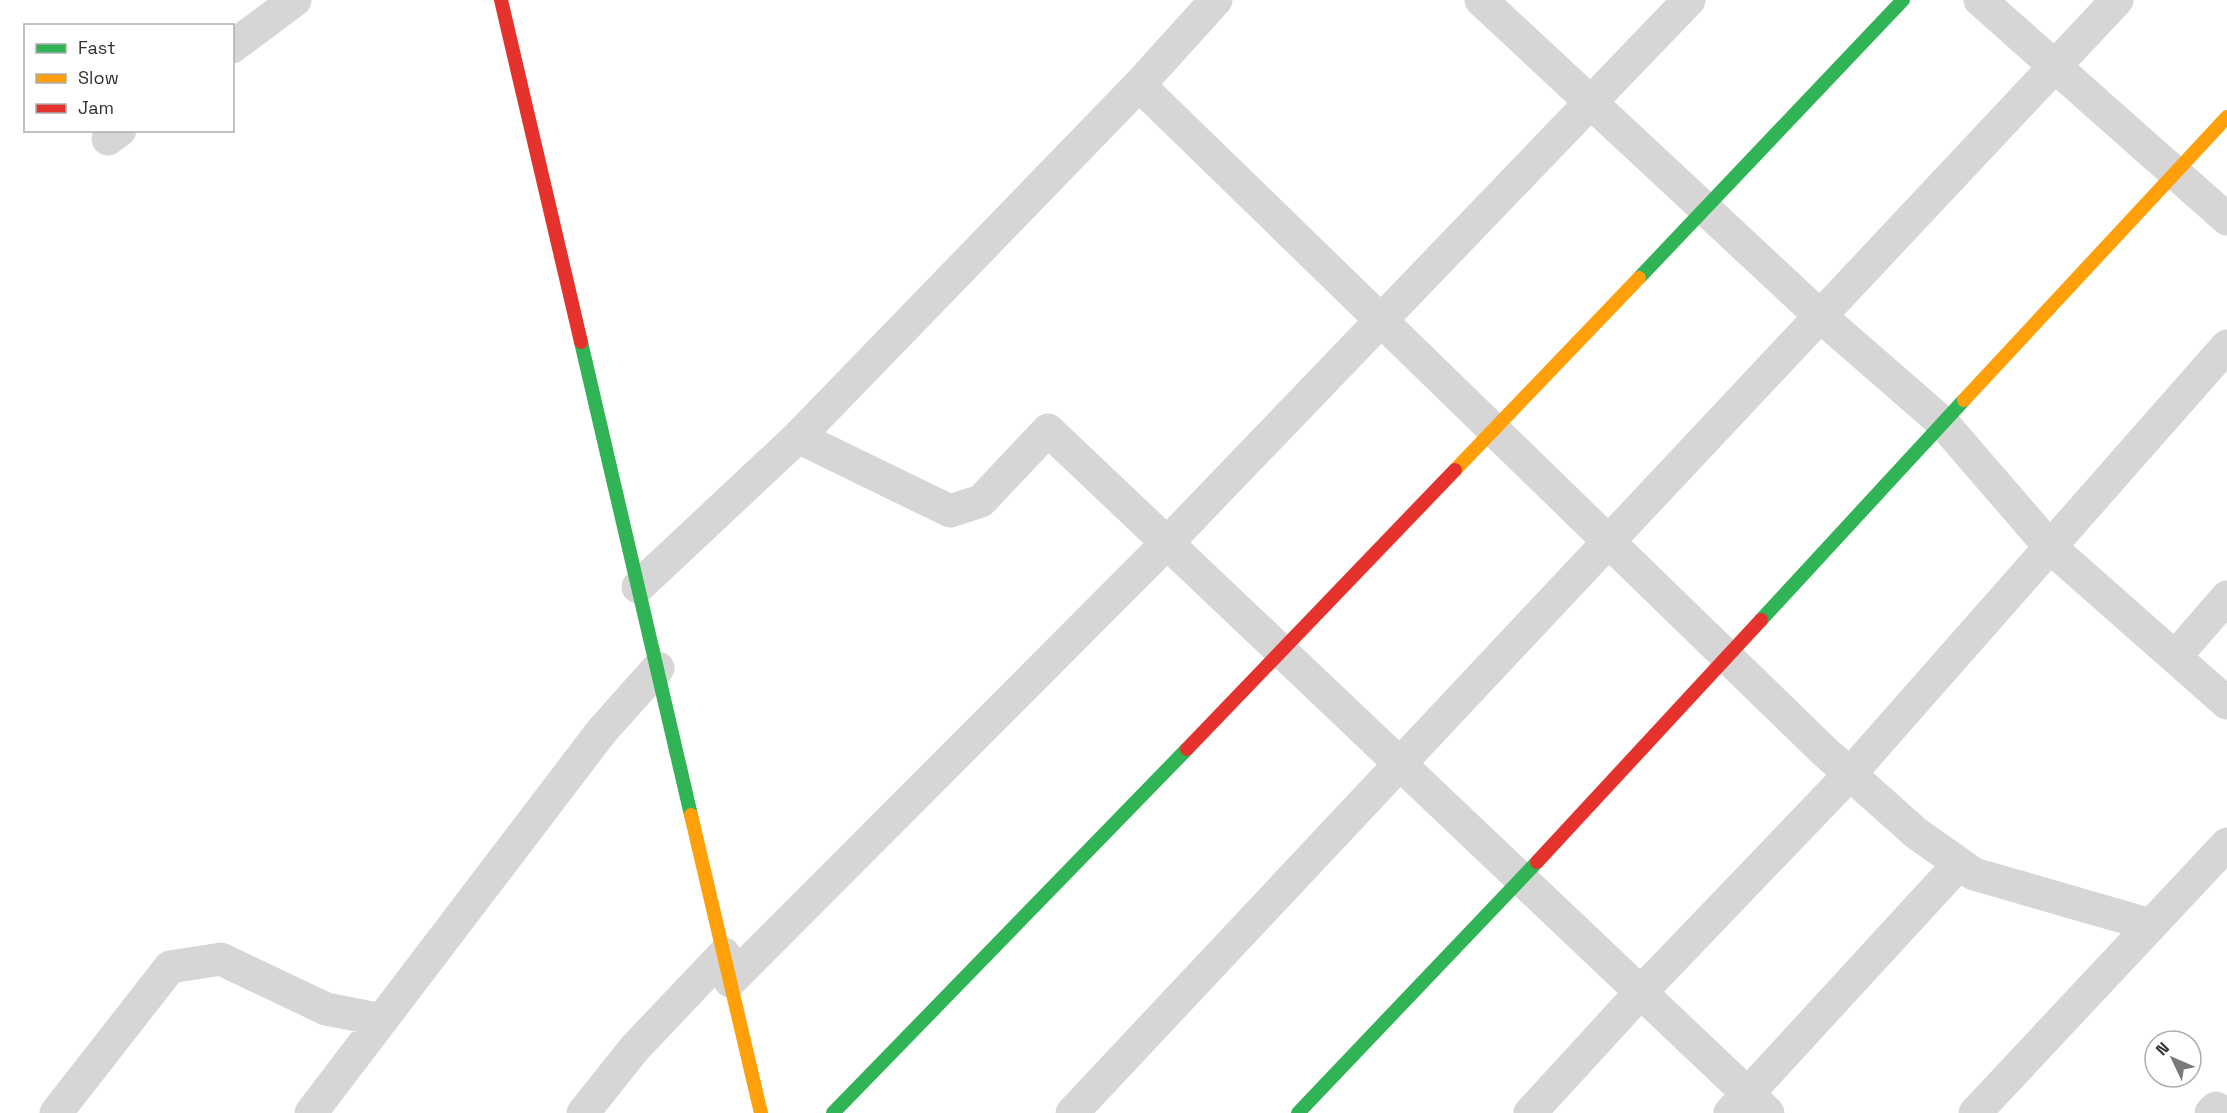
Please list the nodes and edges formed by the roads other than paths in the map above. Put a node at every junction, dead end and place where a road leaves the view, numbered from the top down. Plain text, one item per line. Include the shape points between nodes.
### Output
1 (295, 0) edge
2 (501, 0) edge
3 (1216, 0) edge
4 (1481, 0) edge
5 (1689, 0) edge
6 (1903, 0) edge
7 (1980, 0) edge
8 (2116, 0) edge
9 (234, 45) edge
10 (2055, 66) junction
11 (1138, 85) junction
12 (1590, 103) junction
13 (2227, 117) edge
14 (2176, 173) junction
15 (1704, 208) junction
16 (2227, 219) edge
17 (1820, 316) junction
18 (1380, 322) junction
19 (2227, 346) edge
20 (1943, 423) junction
21 (1492, 430) junction
22 (798, 437) junction
23 (1607, 541) junction
24 (1167, 543) junction
25 (2050, 547) junction
26 (638, 587) junction
27 (2227, 597) edge
28 (1282, 652) junction
29 (1727, 657) junction
30 (2175, 657) junction
31 (658, 669) junction
32 (2227, 703) edge
33 (1399, 763) junction
34 (1850, 774) junction
35 (2227, 844) edge
36 (1959, 864) junction
37 (1521, 879) junction
38 (2151, 925) junction
39 (727, 968) junction
40 (1641, 992) junction
41 (382, 1020) junction
42 (1748, 1106) edge
43 (56, 1113) edge
44 (311, 1113) edge
45 (583, 1113) edge
46 (761, 1113) edge
47 (833, 1113) edge
48 (1072, 1113) edge
49 (1298, 1113) edge
50 (1530, 1113) edge
51 (1975, 1113) edge

1 - 9 street
2 - 26 street
3 - 11 street
4 - 12 street
5 - 12 street
6 - 15 street
7 - 10 street
8 - 10 street
10 - 14 street
10 - 17 street
11 - 18 street
11 - 22 street
12 - 15 street
12 - 18 street
13 - 14 street
14 - 16 street
14 - 20 street
15 - 17 street
15 - 21 street
17 - 20 street
17 - 23 street
18 - 21 street
18 - 24 street
19 - 25 street
20 - 25 street
20 - 29 street
21 - 23 street
21 - 28 street
22 - 24 street via 950,511 981,501 1048,430
22 - 26 street
23 - 29 street
23 - 33 street
24 - 28 street
24 - 39 street
25 - 30 street
25 - 34 street
26 - 31 street
27 - 30 street
28 - 33 street
28 - 47 street
29 - 34 street
29 - 37 street
30 - 32 street
31 - 39 street
31 - 41 street via 601,732
33 - 37 street
33 - 48 street
34 - 36 street via 1916,833
34 - 40 street
35 - 38 street
36 - 38 street via 1974,874
36 - 42 street
37 - 40 street
37 - 49 street
38 - 51 street
39 - 45 street via 634,1049
39 - 46 street
40 - 42 street
40 - 50 street
41 - 43 street via 326,1009 221,959 170,967
41 - 44 street

